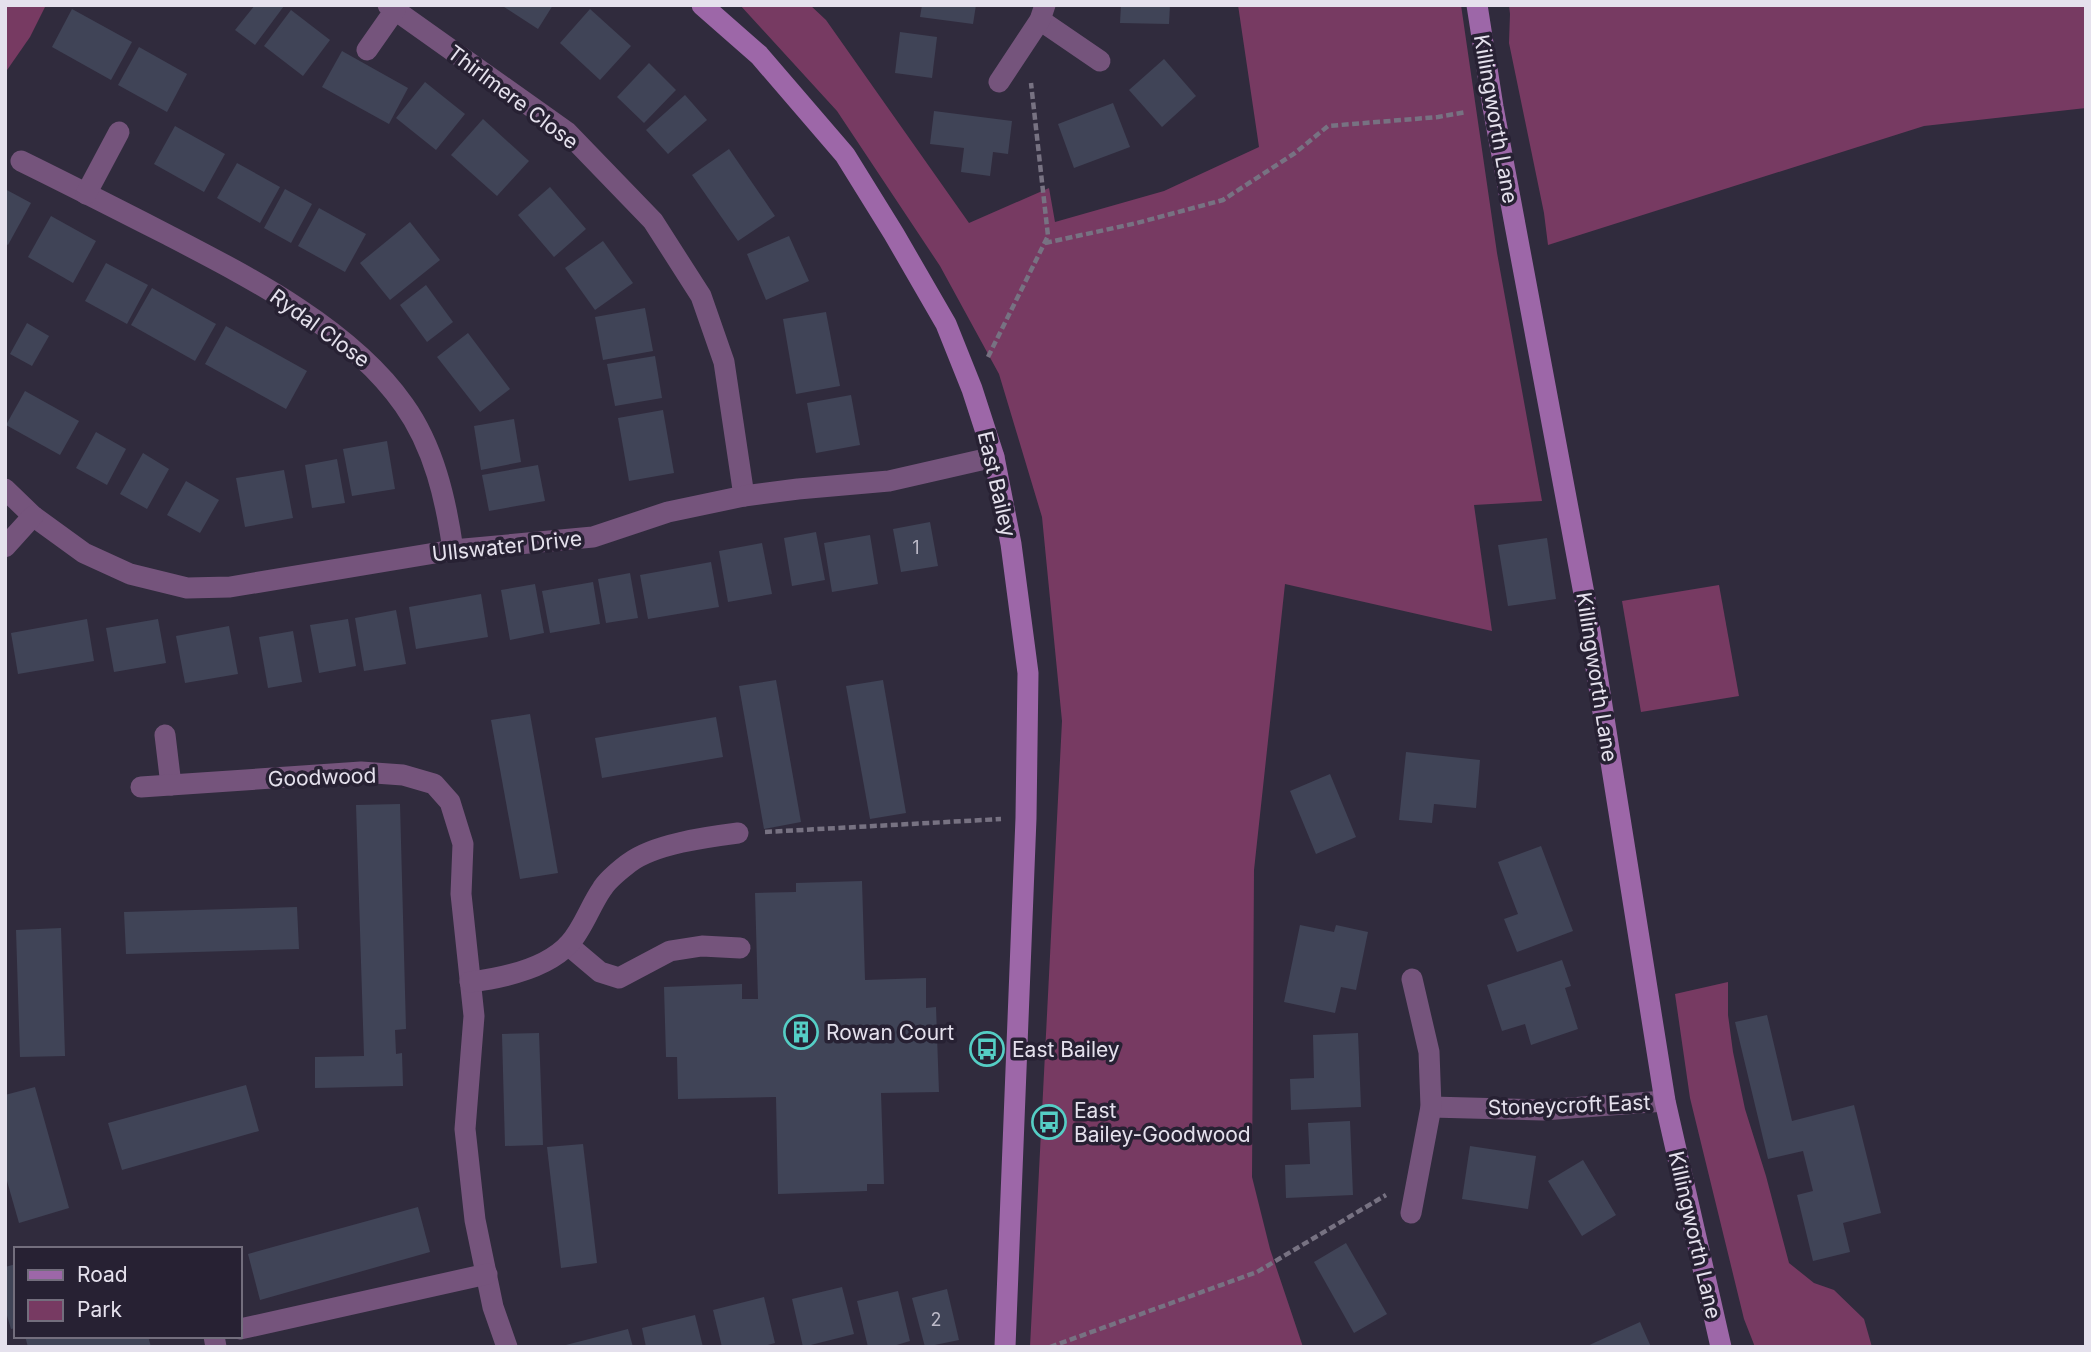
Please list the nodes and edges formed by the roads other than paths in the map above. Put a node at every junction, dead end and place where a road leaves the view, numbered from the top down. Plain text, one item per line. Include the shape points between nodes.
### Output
1 (702, 5) edge
2 (1477, 5) edge
3 (392, 7) edge
4 (1043, 12) edge
5 (367, 50) dead end
6 (1100, 61) dead end
7 (999, 82) dead end
8 (119, 132) dead end
9 (21, 161) dead end
10 (86, 194) junction
11 (994, 457) junction
12 (5, 489) edge
13 (744, 496) junction
14 (33, 516) junction
15 (5, 547) edge
16 (453, 550) junction
17 (165, 735) dead end
18 (171, 785) junction
19 (141, 787) dead end
20 (738, 833) road end
21 (568, 945) junction
22 (740, 948) dead end
23 (1412, 979) dead end
24 (470, 982) junction
25 (1665, 1101) junction
26 (1431, 1107) junction
27 (1410, 1213) dead end
28 (487, 1274) junction
29 (242, 1329) edge
30 (507, 1347) edge
31 (1005, 1347) edge
32 (1721, 1347) edge

1 - 11 street, East Bailey via 759,55 845,155 946,324
2 - 25 street, Killingworth Lane via 1585,599
3 - 5 street, Thirlmere Close
3 - 13 street, Thirlmere Close via 567,132 653,220 701,296 724,362
4 - 6 street
4 - 7 street
8 - 10 street
9 - 10 street, Rydal Close
10 - 16 street, Rydal Close via 247,276 343,340 377,370 405,406 426,445 446,502
11 - 13 street, Ullswater Drive via 889,481
11 - 31 street, East Bailey via 1028,673
12 - 14 street, Ullswater Drive
13 - 16 street, Ullswater Drive via 668,512 593,537
14 - 15 street
14 - 16 street, Ullswater Drive via 85,553 130,573 187,587 230,587
17 - 18 street
18 - 19 street, Goodwood
18 - 24 street, Goodwood via 361,772 403,775 434,784 450,802 463,844 461,894
20 - 21 street via 665,848 632,861 603,886
21 - 22 street via 600,972 619,978 670,951 702,946
21 - 24 street via 534,968
23 - 26 street via 1429,1052
24 - 28 street, Goodwood via 474,1016 465,1129 475,1220
25 - 26 street, Stoneycroft East via 1543,1111
25 - 32 street, Killingworth Lane
26 - 27 street
28 - 29 street
28 - 30 street, Goodwood

